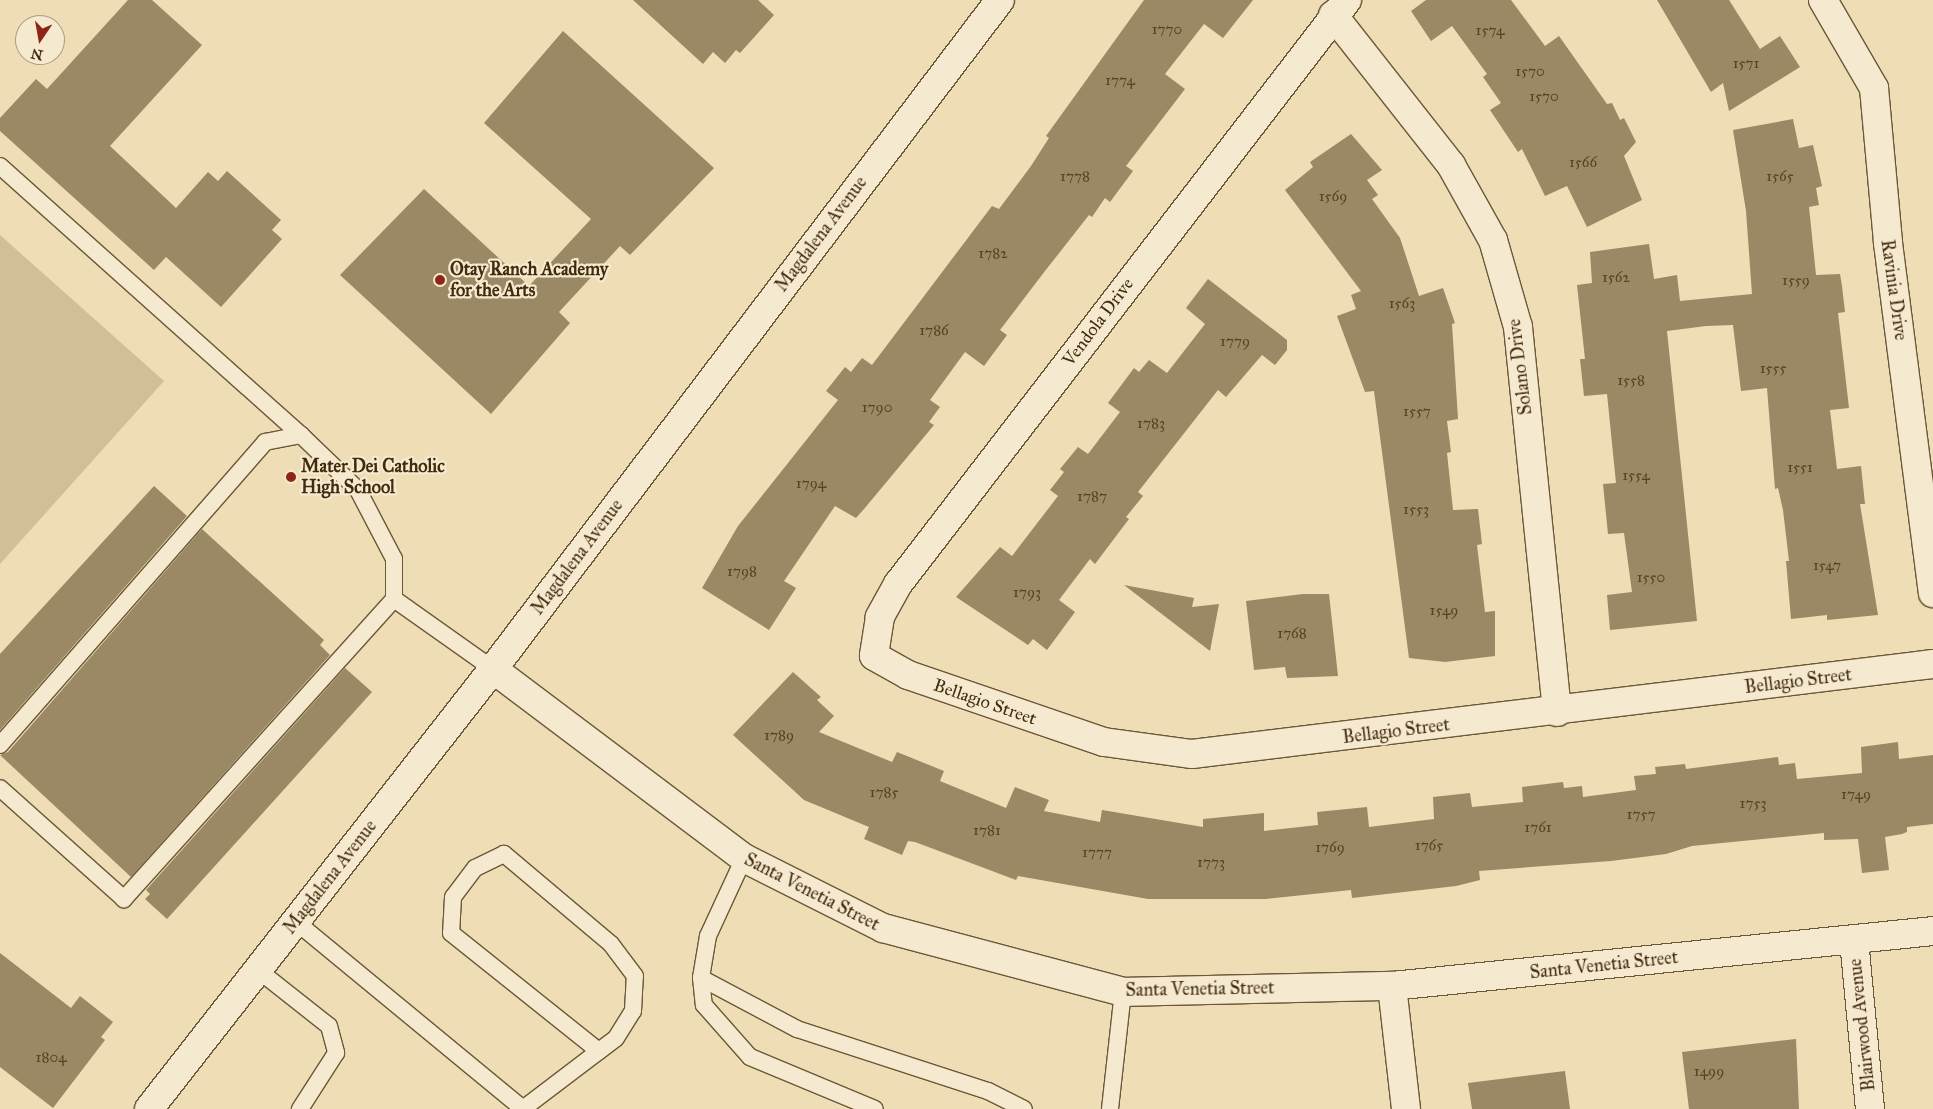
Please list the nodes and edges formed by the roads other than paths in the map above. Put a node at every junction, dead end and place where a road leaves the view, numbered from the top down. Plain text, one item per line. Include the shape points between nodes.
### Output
1 (1000, 0) edge
2 (1823, 0) edge
3 (1340, 7) edge
4 (0, 166) edge
5 (301, 435) junction
6 (1933, 593) edge
7 (394, 599) junction
8 (874, 656) joint
9 (1933, 664) edge
10 (493, 669) junction
11 (1557, 712) junction
12 (0, 745) edge
13 (0, 788) edge
14 (744, 858) junction
15 (295, 921) junction
16 (1933, 931) edge
17 (1854, 940) junction
18 (258, 970) junction
19 (701, 978) junction
20 (1392, 986) junction
21 (1123, 992) junction
22 (599, 1051) junction
23 (149, 1109) edge
24 (300, 1109) edge
25 (524, 1109) edge
26 (875, 1109) edge
27 (1024, 1109) edge
28 (1110, 1109) edge
29 (1406, 1109) edge
30 (1870, 1109) edge

1 - 10 street, Magdalena Avenue
2 - 6 street, Ravinia Drive via 1874,88 1888,243
3 - 8 street, Vendola Drive via 898,584 880,617
3 - 11 street, Solano Drive via 1451,165 1494,240 1518,327
4 - 5 lane
5 - 7 lane via 358,490 394,559
5 - 12 lane via 265,442
7 - 10 lane
7 - 13 lane via 124,899
8 - 11 street, Bellagio Street via 908,675 1104,742 1192,754
9 - 11 street, Bellagio Street
10 - 14 street, Santa Venetia Street
10 - 15 street, Magdalena Avenue
14 - 19 lane via 708,936
14 - 21 street, Santa Venetia Street via 883,928
15 - 18 street, Magdalena Avenue
15 - 25 lane
16 - 17 street, Santa Venetia Street
17 - 20 street, Santa Venetia Street
17 - 30 street, Blairwood Avenue
18 - 23 street, Magdalena Avenue
18 - 24 lane via 329,1026 336,1053
19 - 26 lane via 704,1005 750,1057
19 - 27 lane via 797,1028 988,1092
20 - 21 street, Santa Venetia Street
20 - 29 street
21 - 28 lane
22 - 22 lane via 616,1038 633,1011 635,976 610,944 504,854 475,868 453,898 451,933
22 - 25 lane

